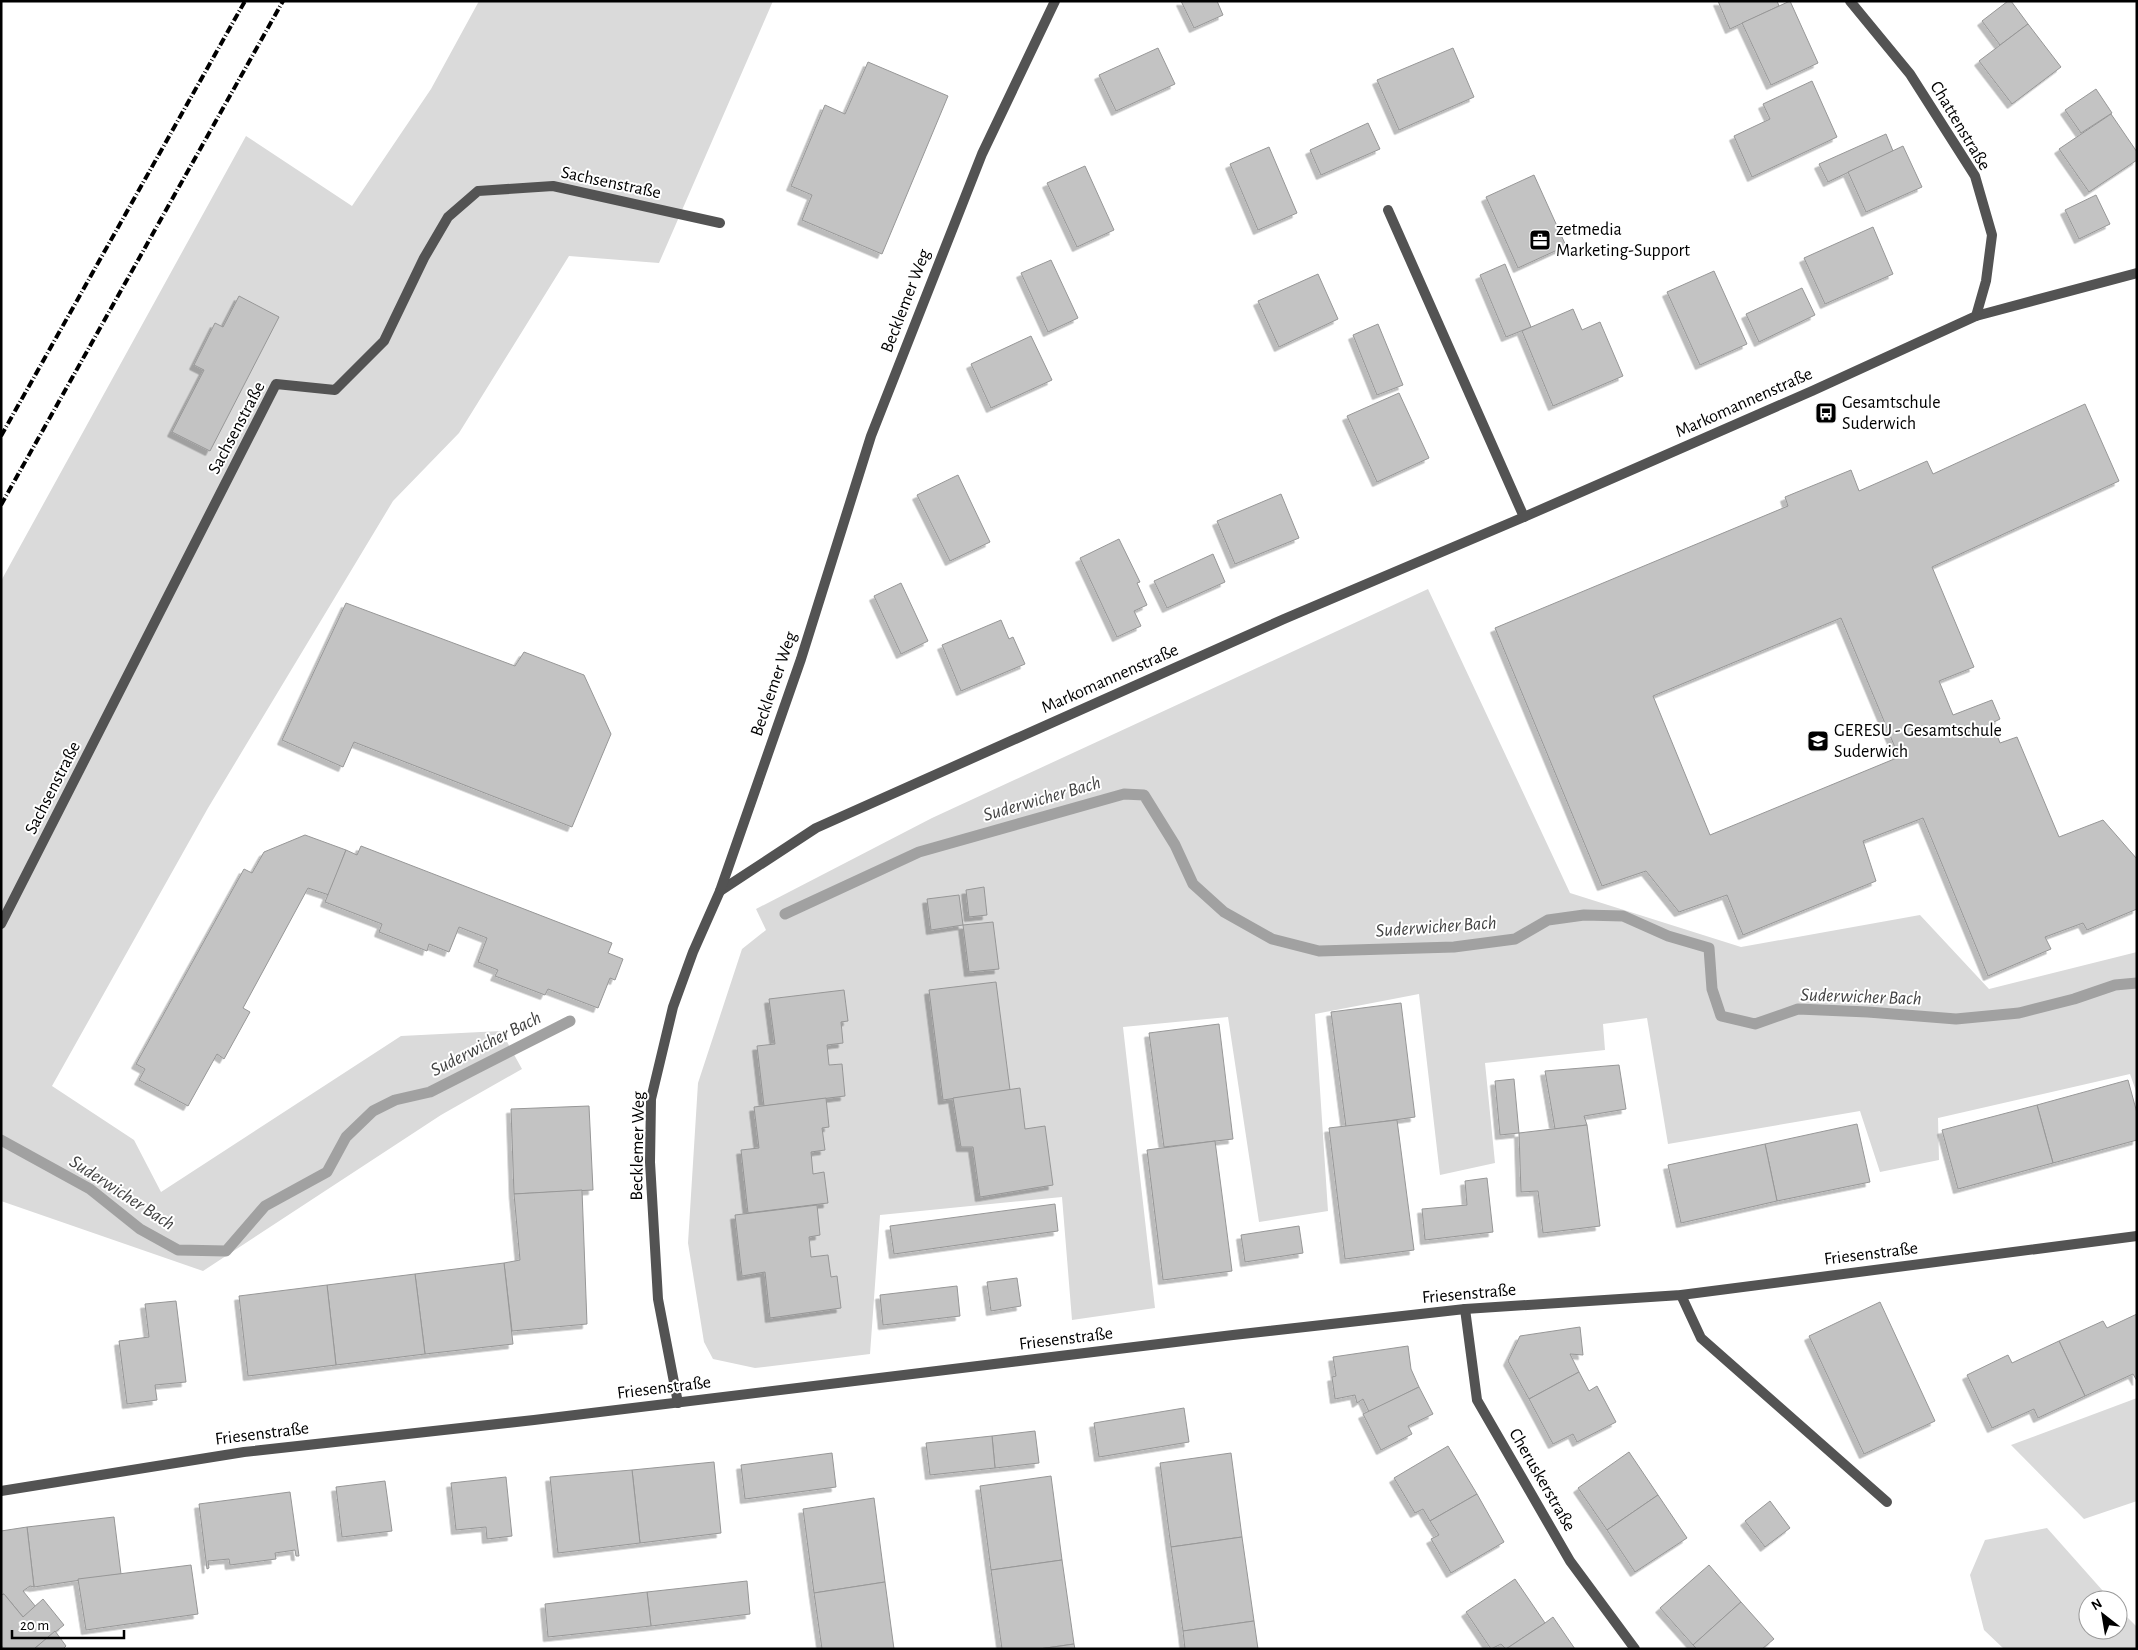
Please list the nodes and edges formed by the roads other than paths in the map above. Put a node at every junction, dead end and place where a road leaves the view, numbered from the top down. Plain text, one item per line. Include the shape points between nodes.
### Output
1 (1056, 1) edge
2 (1850, 1) edge
3 (1388, 210) dead end
4 (720, 223) dead end
5 (2137, 273) edge
6 (1976, 316) junction
7 (1524, 517) junction
8 (720, 891) junction
9 (1, 924) edge
10 (2137, 1236) edge
11 (1681, 1294) junction
12 (1465, 1309) junction
13 (678, 1403) junction
14 (1, 1491) edge
15 (1887, 1502) dead end
16 (1635, 1649) edge

1 - 8 street, Becklemer Weg via 982,154 870,436 801,659
2 - 6 street, Chattenstraße via 1910,74 1975,176 1992,236 1986,281
3 - 7 street
4 - 9 street, Sachsenstraße via 553,186 478,191 448,217 424,258 384,341 335,390 276,384
5 - 6 street, Markomannenstraße
6 - 7 street, Markomannenstraße
7 - 8 street, Markomannenstraße via 1284,619 816,828
8 - 13 street, Becklemer Weg via 673,1007 651,1099 650,1162 658,1299
10 - 11 street, Friesenstraße
11 - 12 street, Friesenstraße
11 - 15 street via 1701,1338
12 - 13 street, Friesenstraße
12 - 16 street, Cheruskerstraße via 1477,1400 1570,1562
13 - 14 street, Friesenstraße via 244,1452

